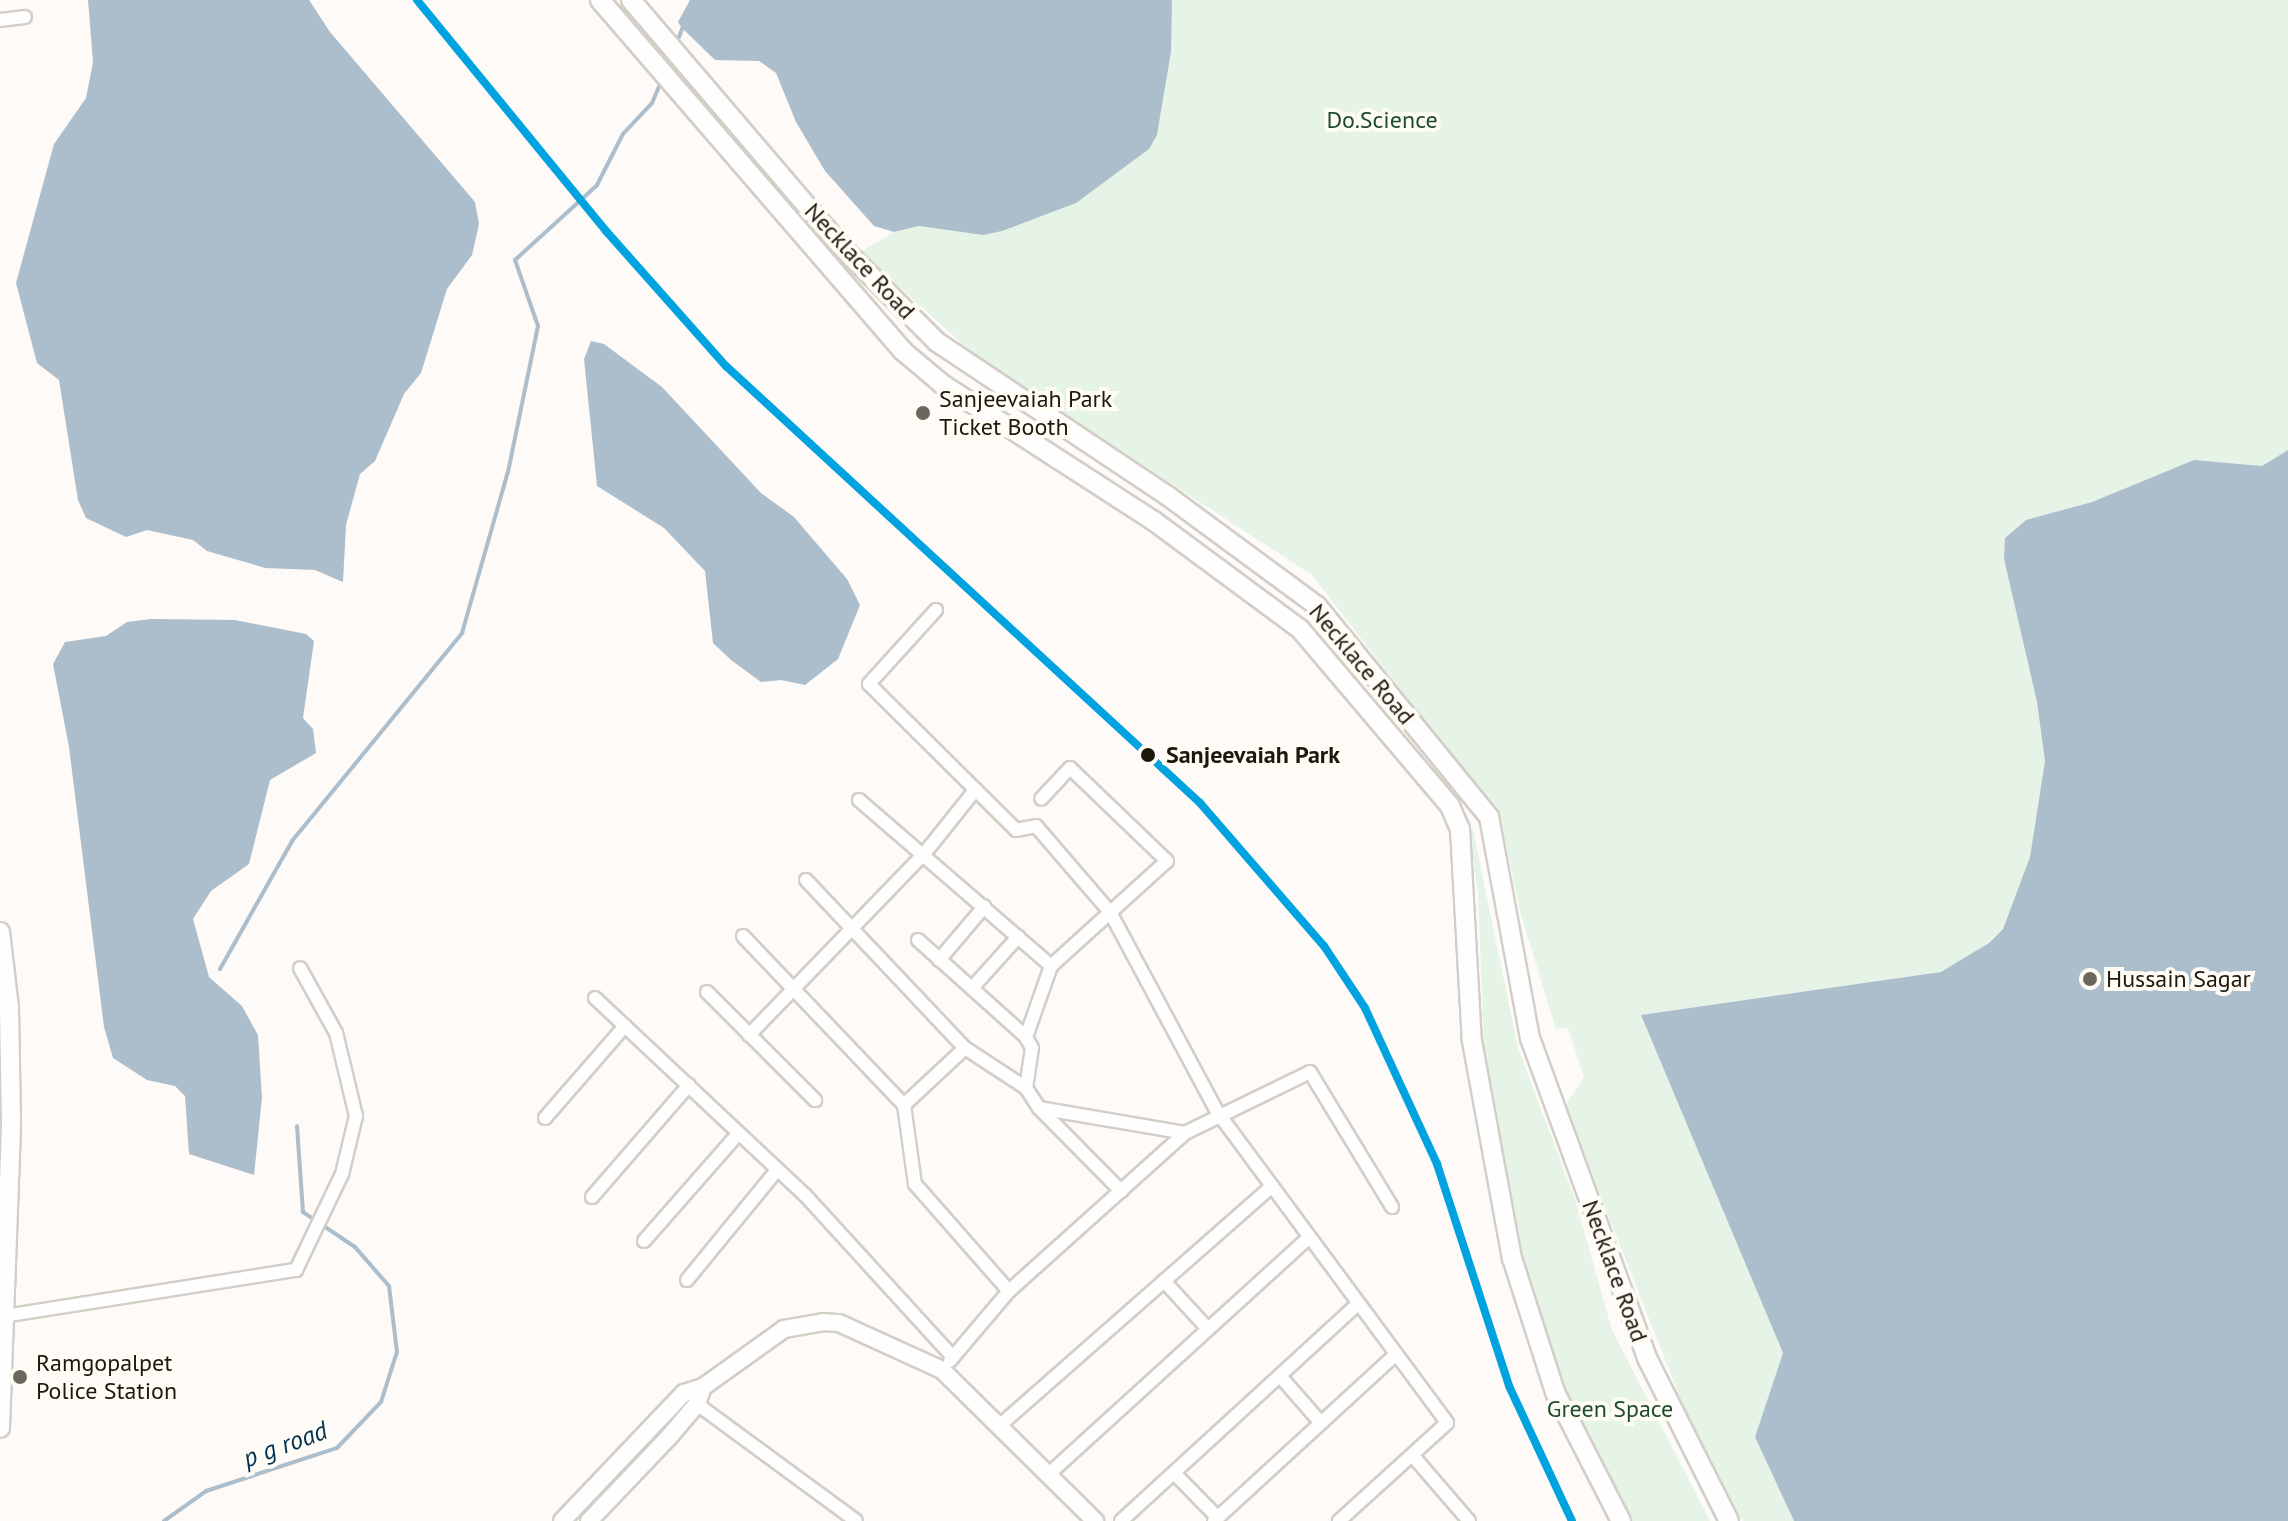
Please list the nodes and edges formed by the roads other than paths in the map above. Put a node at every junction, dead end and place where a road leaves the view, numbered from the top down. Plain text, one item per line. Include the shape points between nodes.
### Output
1 (600, 0) edge
2 (631, 0) edge
3 (25, 17) dead end
4 (0, 20) edge
5 (937, 342) junction
6 (917, 363) junction
7 (1317, 606) junction
8 (936, 610) dead end
9 (1300, 629) junction
10 (975, 790) junction
11 (1041, 799) dead end
12 (859, 800) dead end
13 (1489, 817) junction
14 (1460, 829) junction
15 (924, 854) junction
16 (806, 880) dead end
17 (984, 907) junction
18 (1110, 912) junction
19 (852, 928) junction
20 (0, 932) edge
21 (743, 936) dead end
22 (1018, 937) junction
23 (918, 940) dead end
24 (939, 960) junction
25 (1051, 966) junction
26 (300, 968) dead end
27 (791, 988) junction
28 (972, 988) junction
29 (707, 992) dead end
30 (595, 998) dead end
31 (625, 1026) junction
32 (749, 1035) junction
33 (1026, 1037) junction
34 (965, 1048) junction
35 (689, 1085) junction
36 (1026, 1088) junction
37 (815, 1100) dead end
38 (904, 1105) junction
39 (1039, 1108) junction
40 (1218, 1113) junction
41 (545, 1118) dead end
42 (1185, 1133) junction
43 (738, 1134) junction
44 (777, 1170) junction
45 (1272, 1186) junction
46 (1121, 1191) junction
47 (592, 1197) dead end
48 (1392, 1207) dead end
49 (1309, 1237) junction
50 (644, 1241) dead end
51 (687, 1280) dead end
52 (1164, 1281) junction
53 (1009, 1291) junction
54 (1358, 1304) junction
55 (4, 1316) junction
56 (1208, 1329) junction
57 (2, 1343) edge
58 (1394, 1356) junction
59 (948, 1364) junction
60 (1280, 1376) junction
61 (703, 1387) junction
62 (697, 1404) junction
63 (1321, 1423) junction
64 (998, 1427) junction
65 (0, 1428) edge
66 (1413, 1456) junction
67 (1050, 1473) junction
68 (1174, 1473) junction
69 (1216, 1519) edge
70 (562, 1521) edge
71 (589, 1521) edge
72 (856, 1521) edge
73 (1095, 1521) edge
74 (1121, 1521) edge
75 (1339, 1521) edge
76 (1469, 1521) edge
77 (1621, 1521) edge
78 (1729, 1521) edge

1 - 6 main road, Necklace Road
2 - 5 main road, Necklace Road via 841,246
3 - 4 street
5 - 6 main road
5 - 7 main road, Necklace Road via 1168,496
6 - 9 main road, Necklace Road via 1154,521
7 - 9 main road
7 - 13 main road, Necklace Road
8 - 10 street via 869,684
9 - 14 main road, Necklace Road via 1423,773
10 - 15 street
10 - 18 street via 1016,830 1036,826
11 - 18 street via 1070,768 1167,861
12 - 15 street
13 - 14 main road
13 - 78 main road, Necklace Road via 1530,1038 1647,1358
14 - 77 main road via 1472,1041 1512,1258 1555,1392
15 - 17 street
15 - 19 street
16 - 19 street
17 - 22 street
17 - 24 street
18 - 25 street
18 - 40 street
19 - 27 street
19 - 34 street
20 - 55 main road via 9,1008 11,1127
21 - 27 street
22 - 25 street
22 - 28 street
23 - 24 street
24 - 28 street
25 - 33 street
26 - 55 street via 336,1033 356,1116 342,1174 296,1270
27 - 32 street
27 - 38 street
28 - 33 street
29 - 32 street
30 - 31 street
31 - 35 street
31 - 41 street
32 - 37 street
33 - 36 street via 1032,1048
34 - 36 street
34 - 38 street
35 - 43 street
35 - 47 street
36 - 39 street
38 - 53 street via 915,1184
39 - 42 street
39 - 46 street
40 - 42 street
40 - 45 street
40 - 48 street via 1310,1072
42 - 46 street
43 - 44 street
43 - 50 street
44 - 51 street
44 - 59 street
45 - 49 street
45 - 52 street
46 - 53 street
49 - 54 street
49 - 56 street
52 - 56 street
52 - 64 street
53 - 59 street
54 - 58 street
54 - 60 street
55 - 57 main road
56 - 67 street
57 - 65 main road
58 - 63 street
58 - 66 street via 1447,1423
59 - 61 street via 839,1323 823,1322 784,1329 763,1340
59 - 64 street
60 - 63 street
60 - 68 street
61 - 62 street
61 - 70 street via 684,1393
62 - 71 street
62 - 72 street
63 - 69 street
64 - 67 street
66 - 75 street
66 - 76 street
67 - 73 street
68 - 69 street
68 - 74 street

